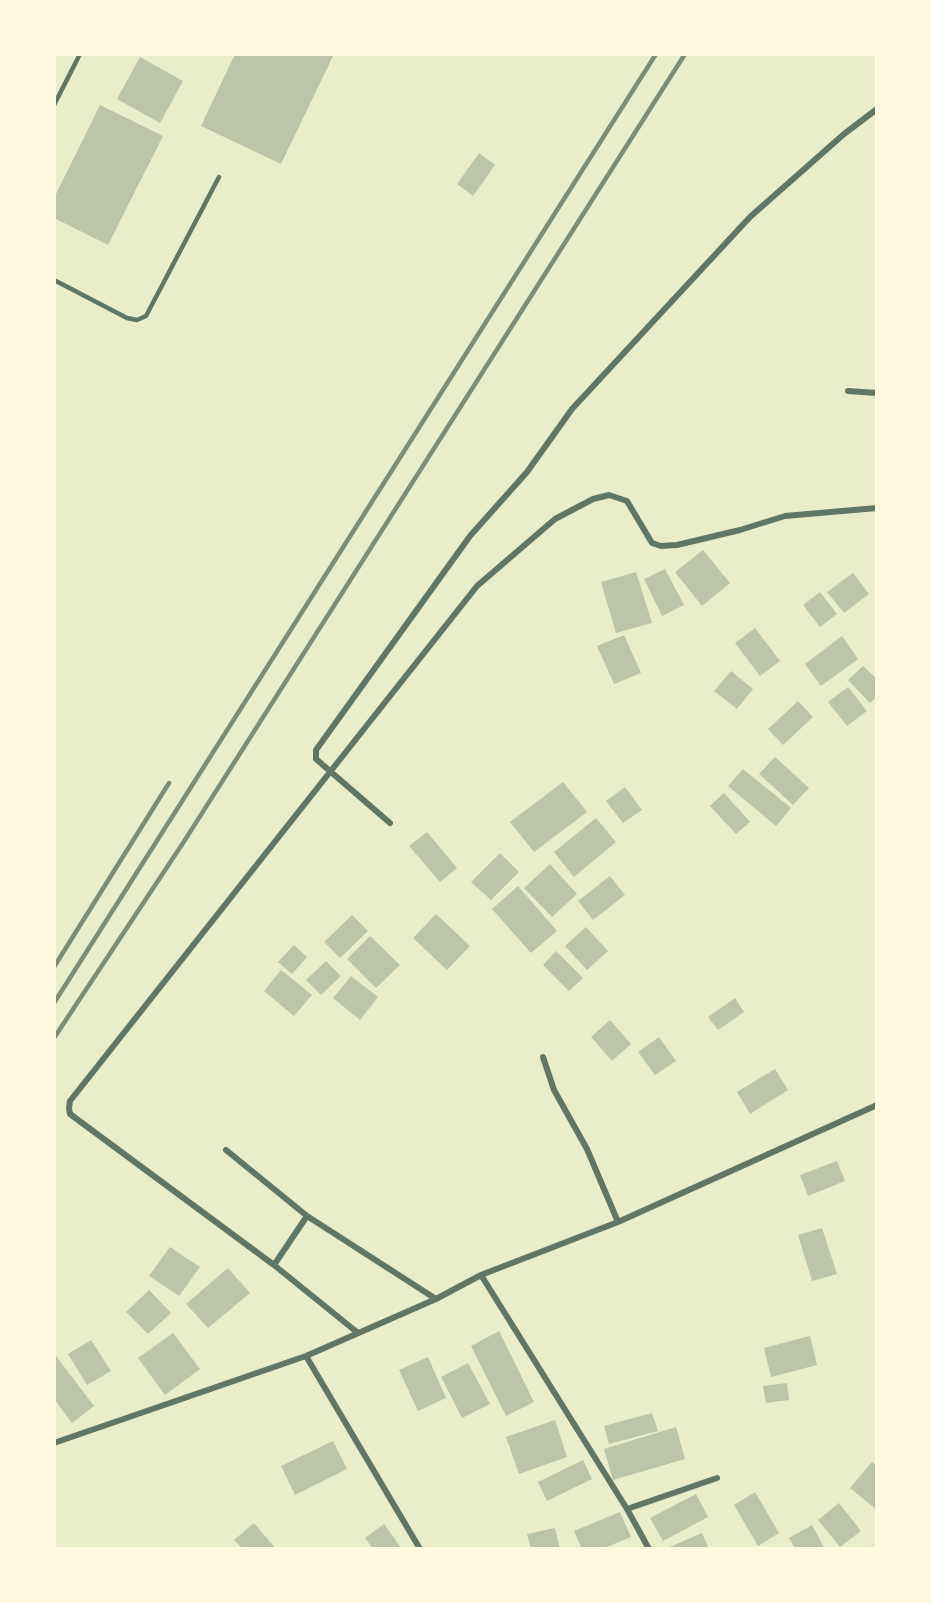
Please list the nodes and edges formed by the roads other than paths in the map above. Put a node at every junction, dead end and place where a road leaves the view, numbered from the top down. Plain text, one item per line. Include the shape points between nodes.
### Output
1 (80, 54) edge
2 (54, 105) edge
3 (877, 109) edge
4 (219, 177) dead end
5 (54, 280) edge
6 (848, 391) dead end
7 (877, 393) edge
8 (877, 508) edge
9 (331, 772) junction
10 (390, 823) dead end
11 (543, 1057) dead end
12 (877, 1105) edge
13 (226, 1150) dead end
14 (307, 1216) junction
15 (618, 1222) junction
16 (274, 1265) junction
17 (481, 1275) junction
18 (436, 1299) junction
19 (358, 1333) junction
20 (306, 1356) junction
21 (54, 1443) edge
22 (717, 1478) dead end
23 (627, 1509) junction
24 (420, 1549) edge
25 (649, 1549) edge

1 - 2 lane
3 - 9 street via 750,217 572,409 527,472 470,536 316,750 316,759
4 - 5 lane via 147,316 137,321 127,318
6 - 7 street
8 - 9 street via 785,516 740,530 661,546 652,543 627,501 609,495 594,499 555,519 477,586
9 - 10 street
9 - 16 street via 70,1101 69,1108 70,1114 111,1146
11 - 15 street via 554,1090 587,1149
12 - 15 street
13 - 14 street
14 - 16 street
14 - 18 street
15 - 17 street
16 - 19 street
17 - 18 street
17 - 23 street
18 - 19 street
19 - 20 street
20 - 21 street
20 - 24 street
22 - 23 street
23 - 25 street

